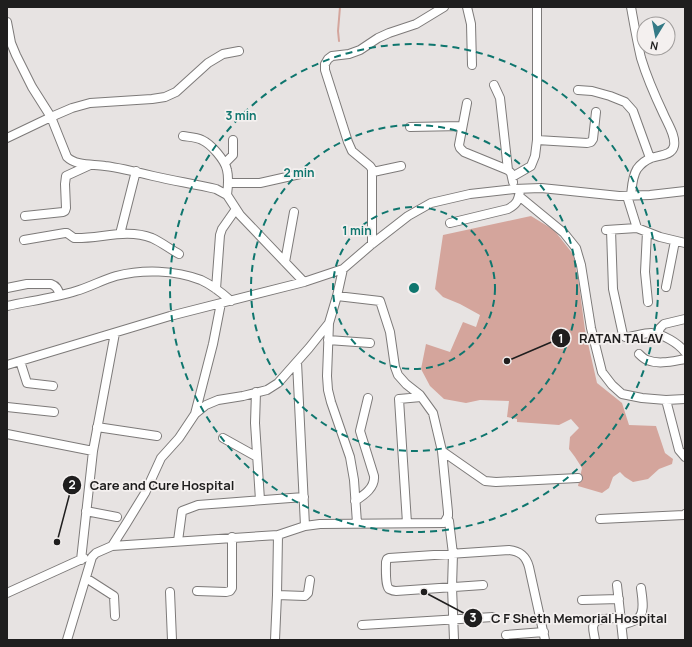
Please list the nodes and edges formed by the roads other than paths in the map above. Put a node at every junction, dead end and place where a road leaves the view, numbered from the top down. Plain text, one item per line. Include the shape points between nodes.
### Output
1 (444, 7) edge
2 (467, 7) edge
3 (536, 7) edge
4 (631, 7) edge
5 (7, 22) edge
6 (239, 51) dead end
7 (472, 65) dead end
8 (494, 85) dead end
9 (578, 90) dead end
10 (467, 103) dead end
11 (596, 112) dead end
12 (51, 117) junction
13 (462, 126) junction
14 (410, 127) dead end
15 (183, 136) dead end
16 (7, 138) edge
17 (233, 140) dead end
18 (537, 140) junction
19 (650, 158) junction
20 (225, 163) junction
21 (91, 164) junction
22 (401, 166) dead end
23 (136, 171) junction
24 (373, 172) junction
25 (300, 174) dead end
26 (510, 174) junction
27 (228, 183) junction
28 (518, 191) junction
29 (685, 191) edge
30 (227, 195) junction
31 (629, 196) junction
32 (236, 209) junction
33 (294, 212) dead end
34 (25, 216) dead end
35 (450, 223) dead end
36 (637, 228) junction
37 (647, 232) junction
38 (120, 234) junction
39 (24, 240) dead end
40 (675, 241) junction
41 (685, 243) edge
42 (372, 244) junction
43 (179, 254) dead end
44 (285, 262) junction
45 (343, 269) junction
46 (304, 282) junction
47 (666, 287) dead end
48 (7, 288) edge
49 (216, 289) junction
50 (60, 295) junction
51 (337, 296) junction
52 (231, 301) junction
53 (648, 302) dead end
54 (221, 303) junction
55 (7, 306) edge
56 (685, 319) edge
57 (329, 323) junction
58 (115, 333) junction
59 (658, 334) junction
60 (328, 340) junction
61 (370, 343) dead end
62 (685, 352) edge
63 (639, 354) dead end
64 (685, 359) edge
65 (20, 362) junction
66 (296, 362) junction
67 (7, 365) edge
68 (53, 386) dead end
69 (256, 392) junction
70 (421, 397) junction
71 (368, 398) dead end
72 (685, 399) edge
73 (666, 400) junction
74 (7, 407) edge
75 (54, 412) dead end
76 (194, 414) junction
77 (97, 427) junction
78 (7, 434) edge
79 (157, 436) dead end
80 (223, 438) dead end
81 (93, 451) junction
82 (442, 451) junction
83 (257, 457) junction
84 (685, 457) edge
85 (578, 478) dead end
86 (304, 497) junction
87 (260, 500) junction
88 (355, 501) junction
89 (86, 511) junction
90 (685, 515) edge
91 (117, 517) dead end
92 (600, 519) dead end
93 (447, 520) junction
94 (357, 523) junction
95 (407, 523) junction
96 (305, 526) junction
97 (278, 534) junction
98 (232, 538) junction
99 (178, 541) junction
100 (112, 546) junction
101 (96, 552) junction
102 (453, 554) junction
103 (80, 560) junction
104 (86, 578) junction
105 (310, 580) dead end
106 (483, 585) dead end
107 (617, 585) dead end
108 (452, 587) junction
109 (641, 588) dead end
110 (196, 591) dead end
111 (170, 592) dead end
112 (7, 593) edge
113 (277, 595) junction
114 (619, 599) junction
115 (582, 600) dead end
116 (115, 616) dead end
117 (493, 617) dead end
118 (453, 619) junction
119 (621, 621) junction
120 (362, 625) dead end
121 (506, 636) dead end
122 (544, 636) edge
123 (67, 640) edge
124 (172, 640) edge
125 (276, 640) edge
126 (454, 640) edge
127 (595, 640) edge
128 (623, 640) edge

1 - 24 street via 416,24 378,38 360,50 332,56 325,64 348,142 352,151 371,167
2 - 7 street via 471,24
3 - 18 street
4 - 19 street via 641,58 673,138 674,147 671,152
5 - 12 street via 16,56
6 - 12 street via 223,54 208,63 176,92 165,97 90,104
8 - 26 street via 500,98
9 - 19 street via 592,91 625,102 633,111
10 - 13 street
11 - 18 street via 591,142
12 - 16 street
12 - 21 street via 67,157 75,162
13 - 14 street
13 - 26 street via 460,148 464,152
15 - 20 street via 202,140 215,150
17 - 20 street via 233,155
18 - 26 street via 531,166
19 - 31 street via 637,168
20 - 27 street
21 - 23 street
21 - 34 street via 66,176 65,211
22 - 24 street
23 - 30 street via 216,189
23 - 38 street
24 - 42 street
25 - 27 street via 260,183
26 - 28 street
27 - 30 street
28 - 31 street via 561,190
28 - 35 street via 518,201 508,209
28 - 42 street via 470,194 431,203 408,216
28 - 73 street via 564,233 576,248 602,372 622,394
29 - 31 street
30 - 32 street
31 - 36 street
32 - 44 street
32 - 49 street via 220,235
33 - 44 street
36 - 37 street
36 - 59 street via 608,230 613,289 623,335 629,337
37 - 40 street
37 - 53 street via 645,272
38 - 39 street via 74,238 64,233
38 - 43 street via 150,238
40 - 41 street
40 - 47 street
42 - 45 street
44 - 46 street
45 - 46 street
45 - 51 street
46 - 52 street
48 - 50 street via 27,284 52,284
49 - 50 street via 201,280 185,275 143,272 118,276
49 - 52 street
50 - 55 street
51 - 57 street
51 - 70 street via 380,301 390,332 398,375
52 - 54 street
54 - 58 street
54 - 76 street via 207,370
56 - 59 street via 664,324
57 - 60 street
57 - 66 street
58 - 65 street
58 - 77 street
59 - 62 street
60 - 61 street
60 - 88 street via 328,390 350,457
63 - 64 street via 646,360 658,362
65 - 67 street
65 - 68 street via 27,383
66 - 69 street via 278,383 267,390
66 - 86 street
69 - 76 street via 218,400
69 - 83 street
70 - 82 street via 433,413
70 - 95 street via 399,399
71 - 88 street via 360,431 374,481 372,487
72 - 73 street
73 - 84 street via 679,450
74 - 75 street
76 - 100 street via 179,438 161,458 145,493
77 - 79 street
77 - 81 street
78 - 81 street
80 - 83 street
81 - 89 street
82 - 85 street via 485,481
82 - 93 street
83 - 87 street
86 - 87 street
86 - 96 street
87 - 99 street via 198,505 182,511
88 - 94 street
89 - 91 street
89 - 103 street
90 - 92 street
93 - 95 street via 444,523
93 - 102 street
94 - 95 street
94 - 96 street
96 - 97 street
97 - 98 street
97 - 113 street
98 - 99 street
98 - 110 street via 230,591
99 - 100 street
100 - 101 street
101 - 103 street
101 - 104 street
102 - 108 street
102 - 108 street via 389,558 386,562 387,583 391,590
102 - 122 street via 509,550 519,552 529,567
103 - 112 street
104 - 116 street via 114,596
104 - 123 street
105 - 113 street via 305,596
106 - 108 street
107 - 114 street
108 - 118 street
109 - 119 street via 641,616 637,620
111 - 124 street
113 - 125 street
114 - 115 street
114 - 119 street
117 - 118 street
118 - 120 street
118 - 126 street
119 - 127 street via 595,621
119 - 128 street
121 - 122 street

